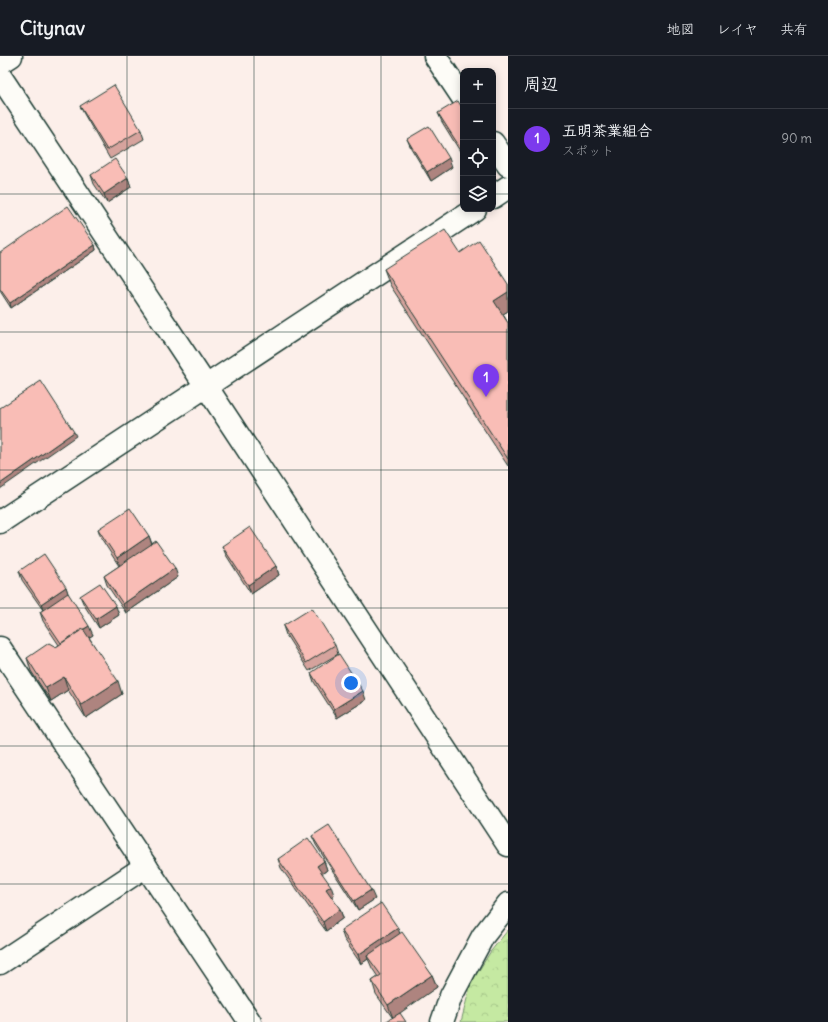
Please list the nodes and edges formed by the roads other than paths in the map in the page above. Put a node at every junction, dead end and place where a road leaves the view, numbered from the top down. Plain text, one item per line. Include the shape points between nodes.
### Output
1 (11, 56) edge
2 (435, 56) edge
3 (0, 63) edge
4 (0, 76) edge
5 (460, 94) edge
6 (496, 147) edge
7 (508, 165) edge
8 (508, 187) edge
9 (496, 195) edge
10 (470, 212) edge
11 (206, 386) junction
12 (0, 522) edge
13 (0, 648) edge
14 (508, 845) edge
15 (146, 866) junction
16 (508, 904) edge
17 (0, 963) edge
18 (250, 1022) edge
19 (442, 1022) edge

1 - 3 street
2 - 5 street
4 - 11 street
6 - 7 street
8 - 9 street
10 - 11 street
11 - 12 street
11 - 14 street
13 - 15 street
15 - 17 street
15 - 18 street
16 - 19 street via 483,936 451,996

